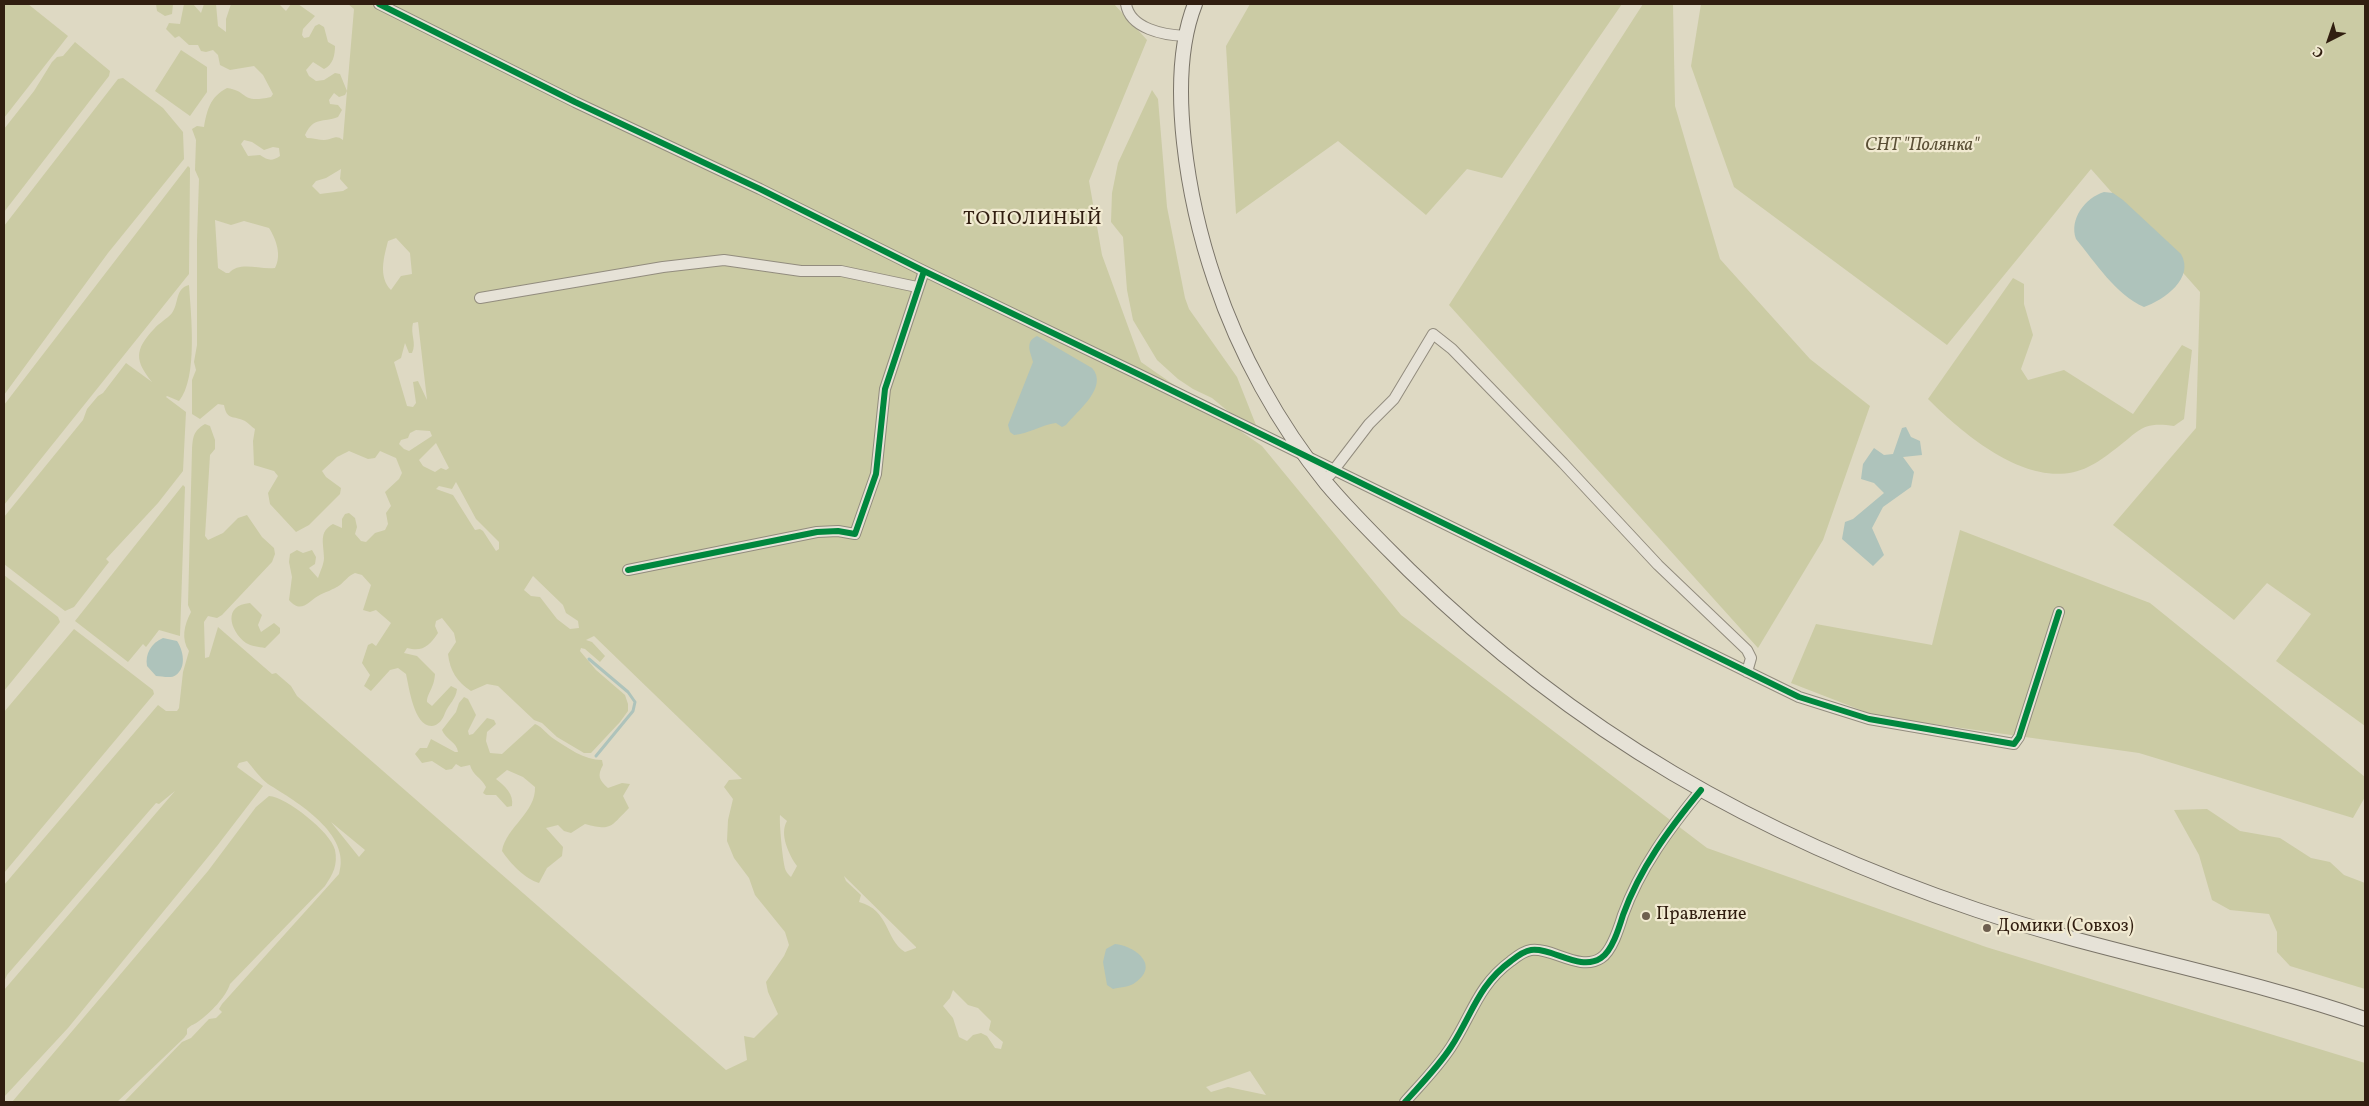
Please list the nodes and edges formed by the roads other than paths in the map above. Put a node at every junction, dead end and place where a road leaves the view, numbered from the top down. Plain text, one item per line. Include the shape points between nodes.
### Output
1 (379, 4) edge
2 (1126, 4) edge
3 (1195, 4) edge
4 (1185, 36) junction
5 (924, 272) junction
6 (917, 287) junction
7 (480, 298) dead end
8 (1306, 457) junction
9 (1329, 476) junction
10 (628, 570) dead end
11 (2059, 612) dead end
12 (1747, 672) junction
13 (1700, 790) junction
14 (2365, 1019) edge
15 (1405, 1102) edge

1 - 5 street
2 - 4 street via 1140,24 1165,35
3 - 4 street
4 - 8 street via 1182,75 1186,147 1199,227 1210,267 1244,350
5 - 6 street
5 - 8 street
6 - 7 street via 841,271 801,270 724,260
6 - 10 street via 885,389 876,474 855,534 817,532
8 - 9 street
9 - 12 street
9 - 12 street via 1369,424 1394,399 1433,334 1452,348 1658,565 1747,650 1751,658
9 - 13 street via 1347,507 1438,598 1513,664 1622,742
11 - 12 street via 2014,744 1854,715 1799,697
13 - 14 street via 1803,842 1983,912
13 - 15 street via 1654,852 1608,950 1600,959 1578,961 1530,950 1515,957 1486,984 1451,1046

